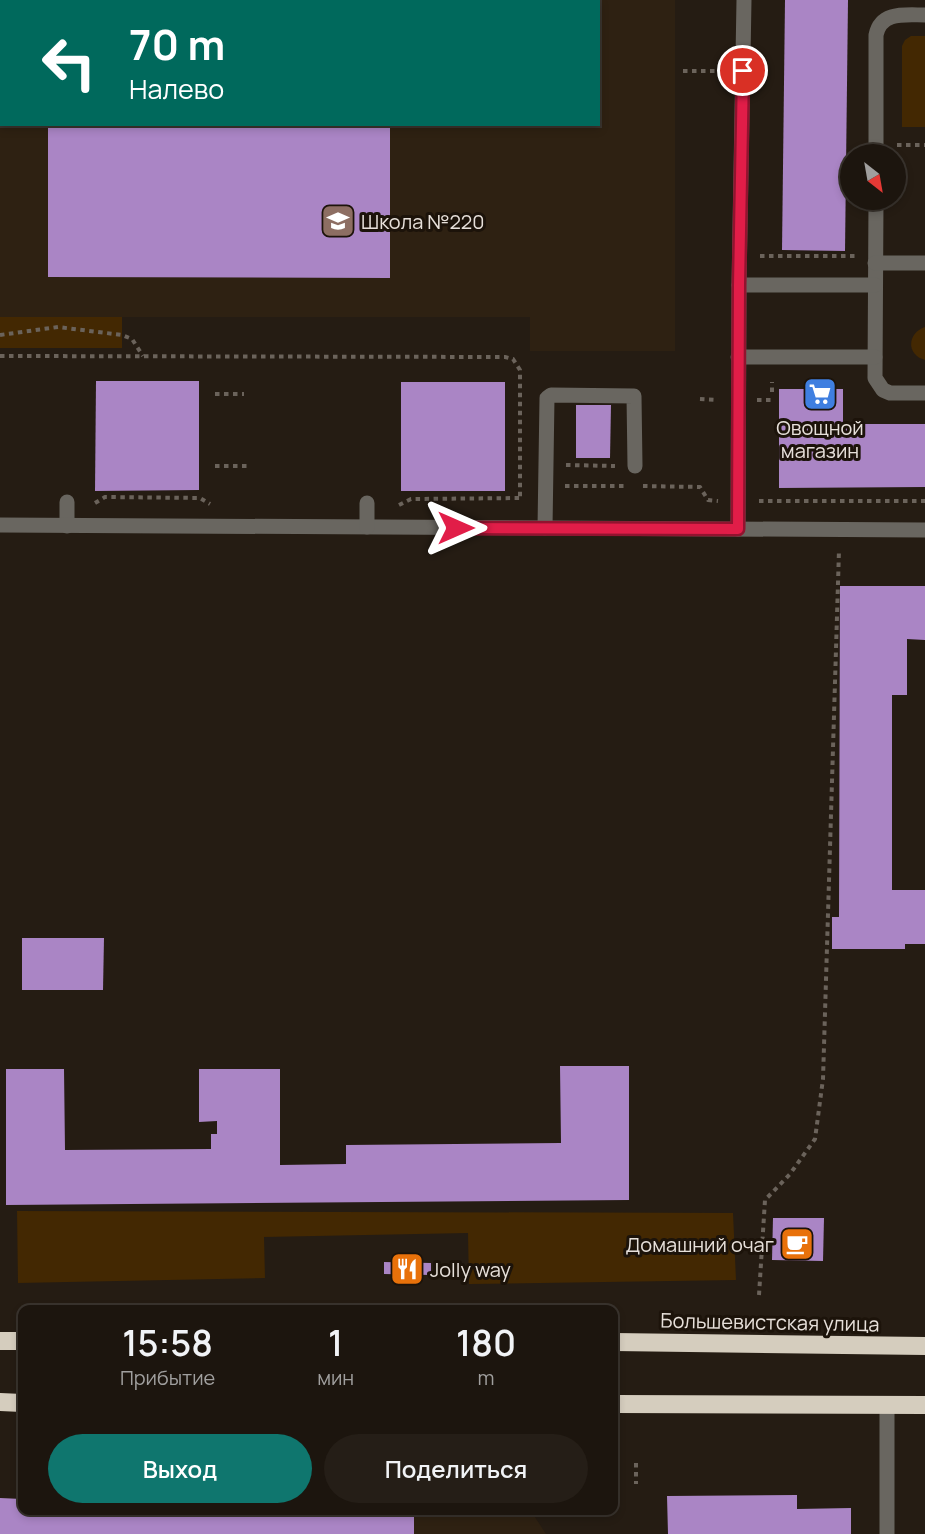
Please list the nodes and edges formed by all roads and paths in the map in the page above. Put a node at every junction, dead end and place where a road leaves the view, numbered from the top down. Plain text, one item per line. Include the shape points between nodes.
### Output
1 (744, 0) edge
2 (925, 15) edge
3 (683, 71) dead end
4 (731, 71) dead end
5 (876, 144) edge
6 (925, 145) edge
7 (906, 147) edge
8 (876, 210) edge
9 (753, 256) dead end
10 (876, 260) junction
11 (925, 263) edge
12 (739, 285) junction
13 (875, 285) junction
14 (0, 335) edge
15 (0, 356) edge
16 (144, 356) junction
17 (738, 357) junction
18 (876, 357) junction
19 (772, 382) dead end
20 (772, 392) dead end
21 (925, 393) edge
22 (215, 394) dead end
23 (244, 394) dead end
24 (700, 399) dead end
25 (763, 399) dead end
26 (728, 400) dead end
27 (772, 400) dead end
28 (520, 465) junction
29 (545, 465) junction
30 (215, 466) dead end
31 (250, 466) dead end
32 (636, 466) joint
33 (520, 499) dead end
34 (750, 501) dead end
35 (925, 501) edge
36 (67, 502) dead end
37 (367, 503) dead end
38 (212, 505) dead end
39 (88, 507) dead end
40 (0, 525) edge
41 (67, 526) junction
42 (367, 527) junction
43 (545, 528) junction
44 (738, 529) junction
45 (840, 529) junction
46 (925, 530) edge
47 (759, 1295) dead end
48 (0, 1341) edge
49 (18, 1341) edge
50 (618, 1342) edge
51 (925, 1346) edge
52 (0, 1402) edge
53 (18, 1402) edge
54 (618, 1404) edge
55 (925, 1405) edge
56 (887, 1406) junction
57 (636, 1463) dead end
58 (636, 1485) dead end
59 (887, 1534) edge

1 - 12 street
2 - 5 street via 895,15 878,27
3 - 4 path
6 - 7 path
8 - 10 street
9 - 10 path
10 - 11 street
10 - 13 street
12 - 13 street
12 - 17 street
13 - 18 street
14 - 16 path via 58,327 122,335 132,339
15 - 16 path
16 - 28 path via 513,359 520,370
17 - 18 street
17 - 44 street
18 - 21 street via 875,378 882,390
19 - 20 path
22 - 23 path
24 - 26 path
25 - 27 path
28 - 29 path
28 - 33 path
29 - 32 path
29 - 32 street via 547,398 631,395 636,400
29 - 43 street
30 - 31 path
34 - 35 path
36 - 41 street
37 - 42 street
38 - 39 path via 200,498 105,497
40 - 41 street
41 - 42 street
42 - 43 street
43 - 44 street
44 - 45 street
45 - 46 street
45 - 47 path via 824,1079 815,1139 765,1200
48 - 49 highway
50 - 51 highway, Большевистская улица
52 - 53 highway
54 - 56 highway
55 - 56 highway
56 - 59 street
57 - 58 path

